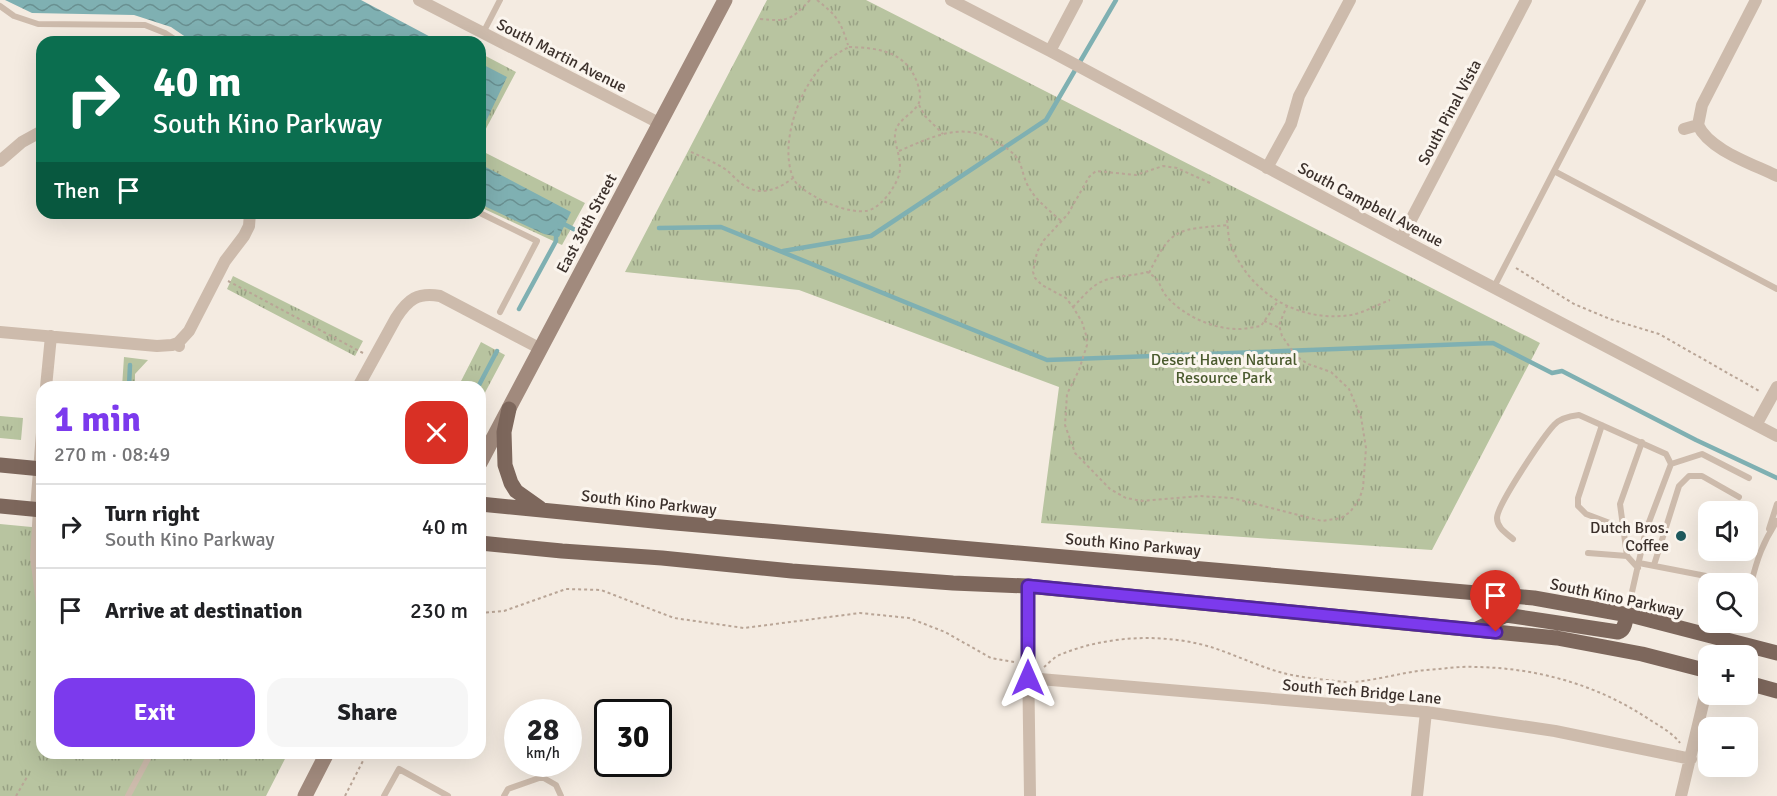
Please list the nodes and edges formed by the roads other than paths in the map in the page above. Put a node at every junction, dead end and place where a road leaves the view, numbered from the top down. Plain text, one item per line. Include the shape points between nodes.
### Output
1 (419, 0) edge
2 (500, 0) edge
3 (724, 0) edge
4 (951, 0) edge
5 (1077, 0) edge
6 (1350, 0) edge
7 (1526, 0) edge
8 (1643, 0) edge
9 (1756, 0) edge
10 (0, 6) edge
11 (483, 33) junction
12 (170, 36) edge
13 (1050, 51) junction
14 (658, 123) junction
15 (1698, 125) junction
16 (1684, 129) dead end
17 (36, 134) edge
18 (0, 161) edge
19 (1267, 168) junction
20 (1554, 171) junction
21 (1777, 174) edge
22 (486, 216) edge
23 (252, 220) edge
24 (1401, 239) junction
25 (1494, 287) junction
26 (1777, 289) edge
27 (500, 312) dead end
28 (0, 332) edge
29 (51, 336) junction
30 (541, 348) junction
31 (47, 381) edge
32 (361, 381) edge
33 (1774, 392) edge
34 (509, 408) junction
35 (1602, 425) junction
36 (1756, 425) junction
37 (1777, 436) edge
38 (1641, 442) junction
39 (486, 452) edge
40 (1671, 464) junction
41 (0, 465) edge
42 (36, 469) edge
43 (1749, 478) dead end
44 (1739, 497) dead end
45 (1777, 504) edge
46 (486, 505) edge
47 (0, 506) edge
48 (36, 509) edge
49 (542, 510) junction
50 (1777, 521) edge
51 (1623, 528) junction
52 (36, 532) edge
53 (1767, 535) junction
54 (1513, 539) dead end
55 (486, 544) edge
56 (1588, 553) dead end
57 (1628, 556) junction
58 (1638, 565) junction
59 (1654, 565) junction
60 (36, 570) edge
61 (1754, 573) edge
62 (1698, 574) edge
63 (1028, 586) junction
64 (1627, 615) junction
65 (1475, 630) junction
66 (1777, 653) edge
67 (1698, 668) edge
68 (1028, 678) junction
69 (1758, 686) edge
70 (1777, 691) edge
71 (1703, 705) edge
72 (1426, 712) junction
73 (148, 759) edge
74 (324, 759) edge
75 (1691, 759) junction
76 (128, 796) edge
77 (305, 796) edge
78 (384, 796) edge
79 (448, 796) edge
80 (504, 796) edge
81 (561, 796) edge
82 (1030, 796) edge
83 (1417, 796) edge
84 (1681, 796) edge

1 - 11 street, South Martin Avenue
2 - 11 lane
3 - 14 main road, East 36th Street
4 - 13 street, South Campbell Avenue
5 - 13 street
6 - 19 street via 1299,96 1291,124
7 - 24 street, South Pinal Vista
8 - 20 lane
9 - 15 street via 1705,98
10 - 12 lane via 14,16 38,24 145,25
11 - 14 street, South Martin Avenue
13 - 19 street, South Campbell Avenue
14 - 30 main road, East 36th Street
15 - 16 street
15 - 21 street via 1708,140
17 - 18 street
19 - 24 street, South Campbell Avenue
20 - 25 lane
20 - 26 lane
22 - 27 lane via 537,241
23 - 29 street via 178,345
24 - 25 street, South Campbell Avenue
25 - 36 street, South Campbell Avenue
28 - 29 street
29 - 31 street
30 - 32 street via 440,296 412,293
30 - 34 main road, East 36th Street
33 - 36 street
34 - 39 main road, East 36th Street
34 - 49 main road via 504,432 511,483
35 - 38 lane
35 - 51 lane via 1578,506 1586,514
35 - 54 lane via 1579,415 1555,424 1498,510 1500,528
36 - 37 street, South Campbell Avenue
38 - 40 lane via 1666,454
38 - 51 lane via 1620,504
40 - 43 lane via 1702,454
40 - 58 lane via 1646,530
41 - 42 main road
44 - 59 lane via 1702,476 1689,476 1679,486
45 - 53 lane
46 - 49 main road, South Kino Parkway
47 - 48 main road
49 - 64 main road, South Kino Parkway via 1478,592
50 - 53 lane
51 - 57 lane
52 - 60 lane
53 - 61 lane
55 - 63 main road via 792,571
56 - 57 lane
57 - 58 lane
58 - 59 lane
58 - 64 lane
59 - 62 lane
63 - 65 main road
63 - 68 street
64 - 65 main road via 1624,628 1618,632 1506,615
64 - 66 main road, South Kino Parkway
65 - 67 main road via 1600,645
68 - 72 street, South Tech Bridge Lane
68 - 82 street
69 - 70 main road
71 - 75 street
72 - 75 street, South Tech Bridge Lane via 1555,731
72 - 83 street
73 - 76 lane
74 - 77 main road
75 - 84 street
78 - 79 lane via 399,769
80 - 81 lane via 508,789 542,777 556,785

